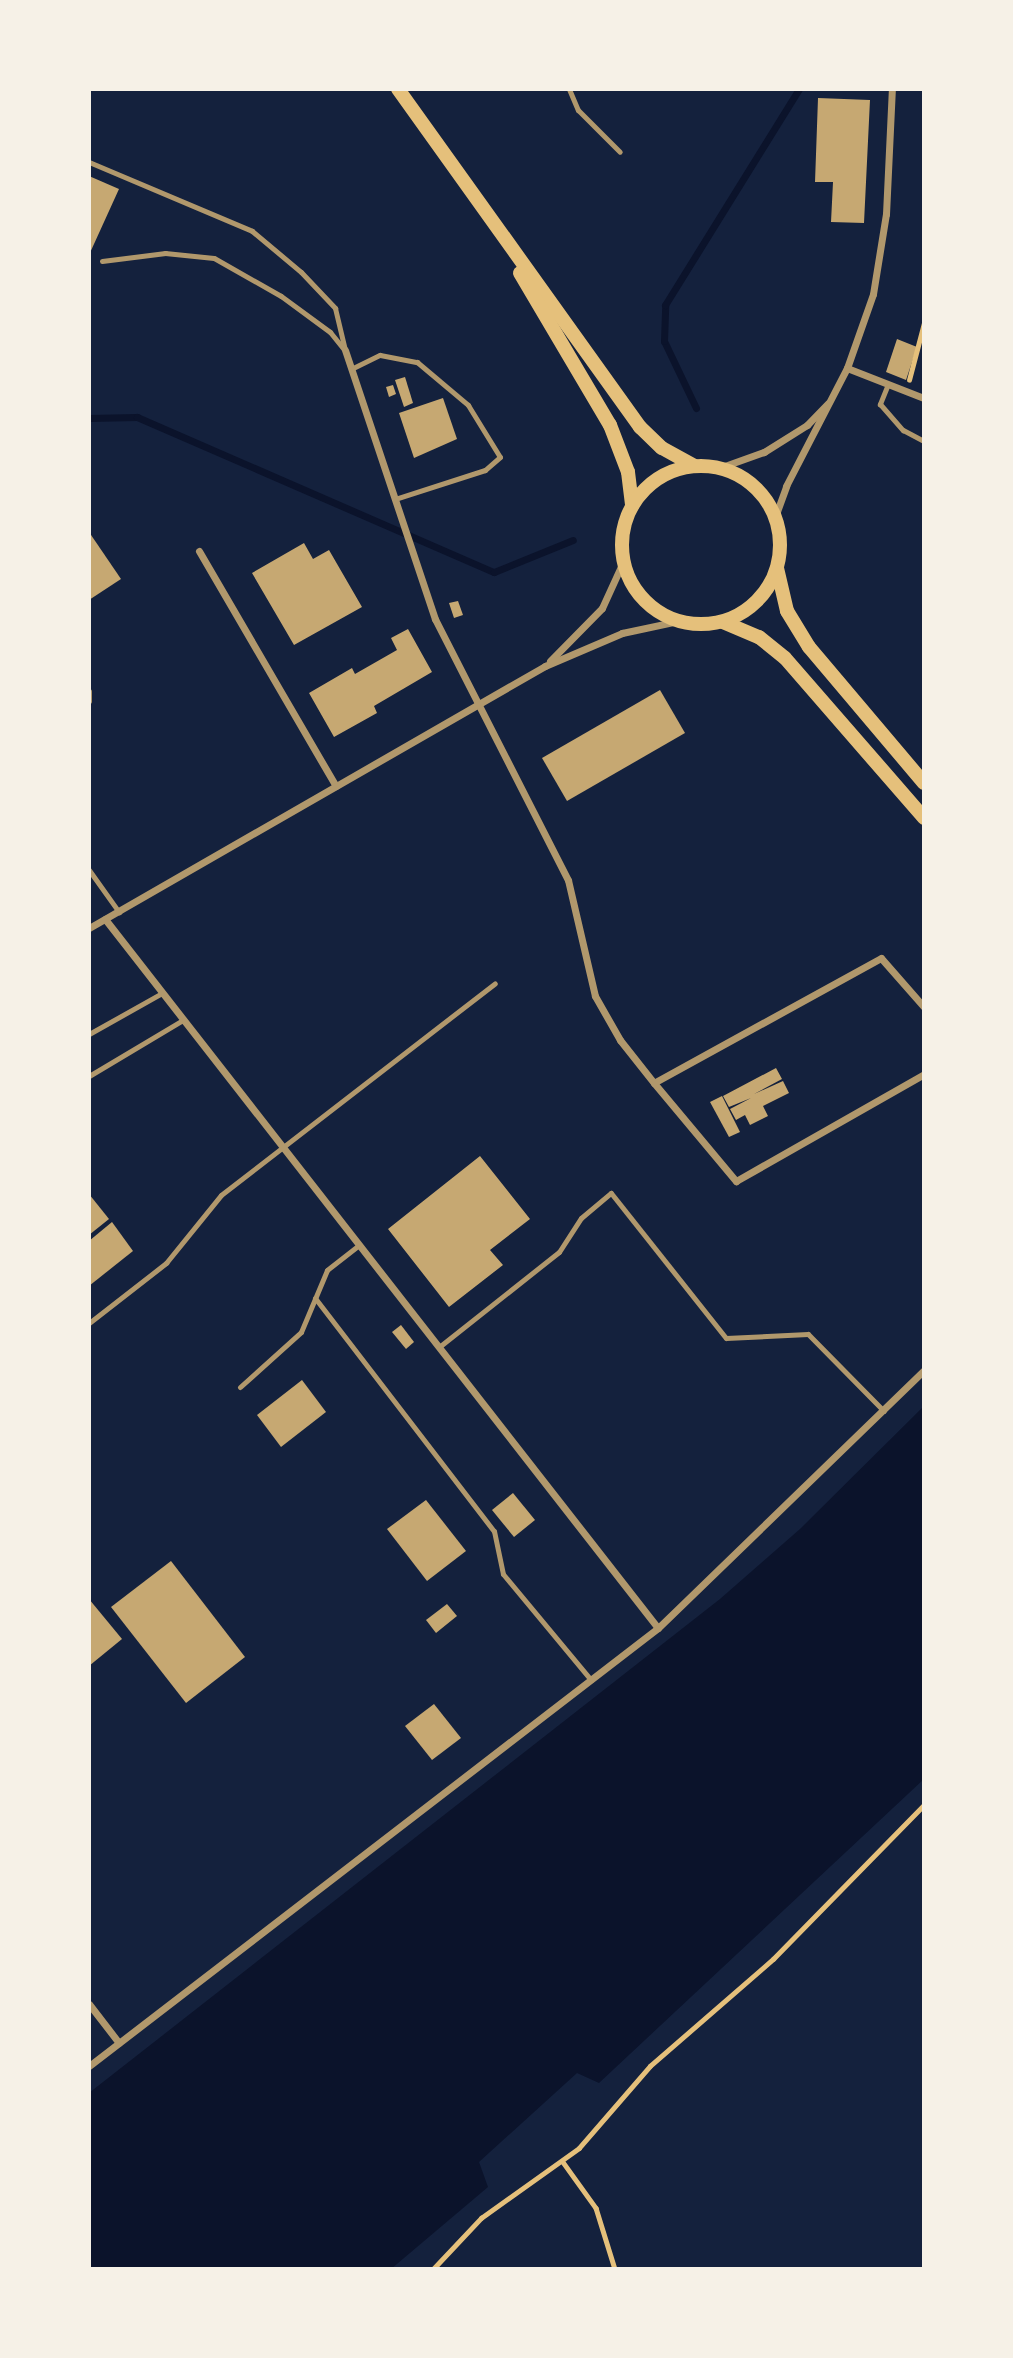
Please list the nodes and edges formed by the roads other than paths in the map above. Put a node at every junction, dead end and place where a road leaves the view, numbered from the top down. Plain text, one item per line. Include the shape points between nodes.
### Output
1 (398, 89) edge
2 (569, 89) edge
3 (892, 89) edge
4 (620, 152) dead end
5 (89, 162) edge
6 (493, 226) junction
7 (102, 261) dead end
8 (345, 350) junction
9 (354, 368) junction
10 (847, 368) junction
11 (888, 384) junction
12 (837, 391) junction
13 (924, 398) edge
14 (924, 441) edge
15 (694, 466) junction
16 (719, 468) junction
17 (396, 499) junction
18 (632, 506) junction
19 (775, 517) junction
20 (200, 551) dead end
21 (623, 562) junction
22 (777, 568) junction
23 (678, 621) junction
24 (723, 622) junction
25 (545, 666) junction
26 (89, 691) edge
27 (89, 701) edge
28 (478, 705) junction
29 (924, 783) edge
30 (336, 786) junction
31 (924, 818) edge
32 (89, 870) edge
33 (118, 912) junction
34 (105, 919) junction
35 (89, 928) edge
36 (495, 983) dead end
37 (162, 993) junction
38 (924, 1007) edge
39 (183, 1020) junction
40 (89, 1034) edge
41 (924, 1074) edge
42 (89, 1076) edge
43 (654, 1083) junction
44 (282, 1147) junction
45 (359, 1245) junction
46 (315, 1298) junction
47 (89, 1323) edge
48 (439, 1348) junction
49 (924, 1370) edge
50 (240, 1387) dead end
51 (884, 1411) junction
52 (658, 1628) junction
53 (591, 1680) junction
54 (89, 2004) edge
55 (119, 2043) junction
56 (89, 2066) edge

1 - 6 main road
2 - 4 lane via 578,110
3 - 10 street via 881,257
5 - 8 lane via 252,231 301,272 335,309
6 - 15 main road via 640,427 662,448
6 - 18 main road via 610,425 628,472
7 - 8 lane via 165,253 214,258 290,302 330,332
8 - 9 street
9 - 17 street
9 - 17 lane via 380,355 417,362 468,405 500,457 485,470
10 - 11 street
10 - 12 street
11 - 13 street
11 - 14 lane via 880,404 903,430
12 - 16 street via 798,431 750,458
12 - 19 street via 786,486
15 - 16 main road
15 - 18 main road via 658,478
16 - 19 main road via 753,485
17 - 28 street via 443,636
18 - 21 main road via 622,533
19 - 22 main road via 780,547
20 - 30 street
21 - 23 main road via 643,599
21 - 25 street via 602,608
22 - 24 main road via 753,605
22 - 29 main road via 787,611 809,647
23 - 24 main road
23 - 25 street via 622,633
24 - 31 main road via 778,650
25 - 28 street
26 - 27 lane
28 - 30 street
28 - 43 street via 568,880 595,996 620,1040
30 - 33 street
32 - 33 lane
33 - 34 street
34 - 35 street
34 - 37 street
36 - 44 lane
37 - 39 street
37 - 40 lane
38 - 43 street via 881,958
39 - 42 lane
39 - 44 street
41 - 43 street via 736,1181
44 - 45 street
44 - 47 lane via 221,1195 166,1263
45 - 46 lane via 327,1270
45 - 48 street
46 - 50 lane via 301,1332
46 - 53 lane via 494,1531 503,1574
48 - 51 lane via 559,1252 581,1217 611,1193 726,1338 808,1334
48 - 52 street
49 - 51 street
51 - 52 street
52 - 53 street
53 - 55 street
54 - 55 street
55 - 56 street

